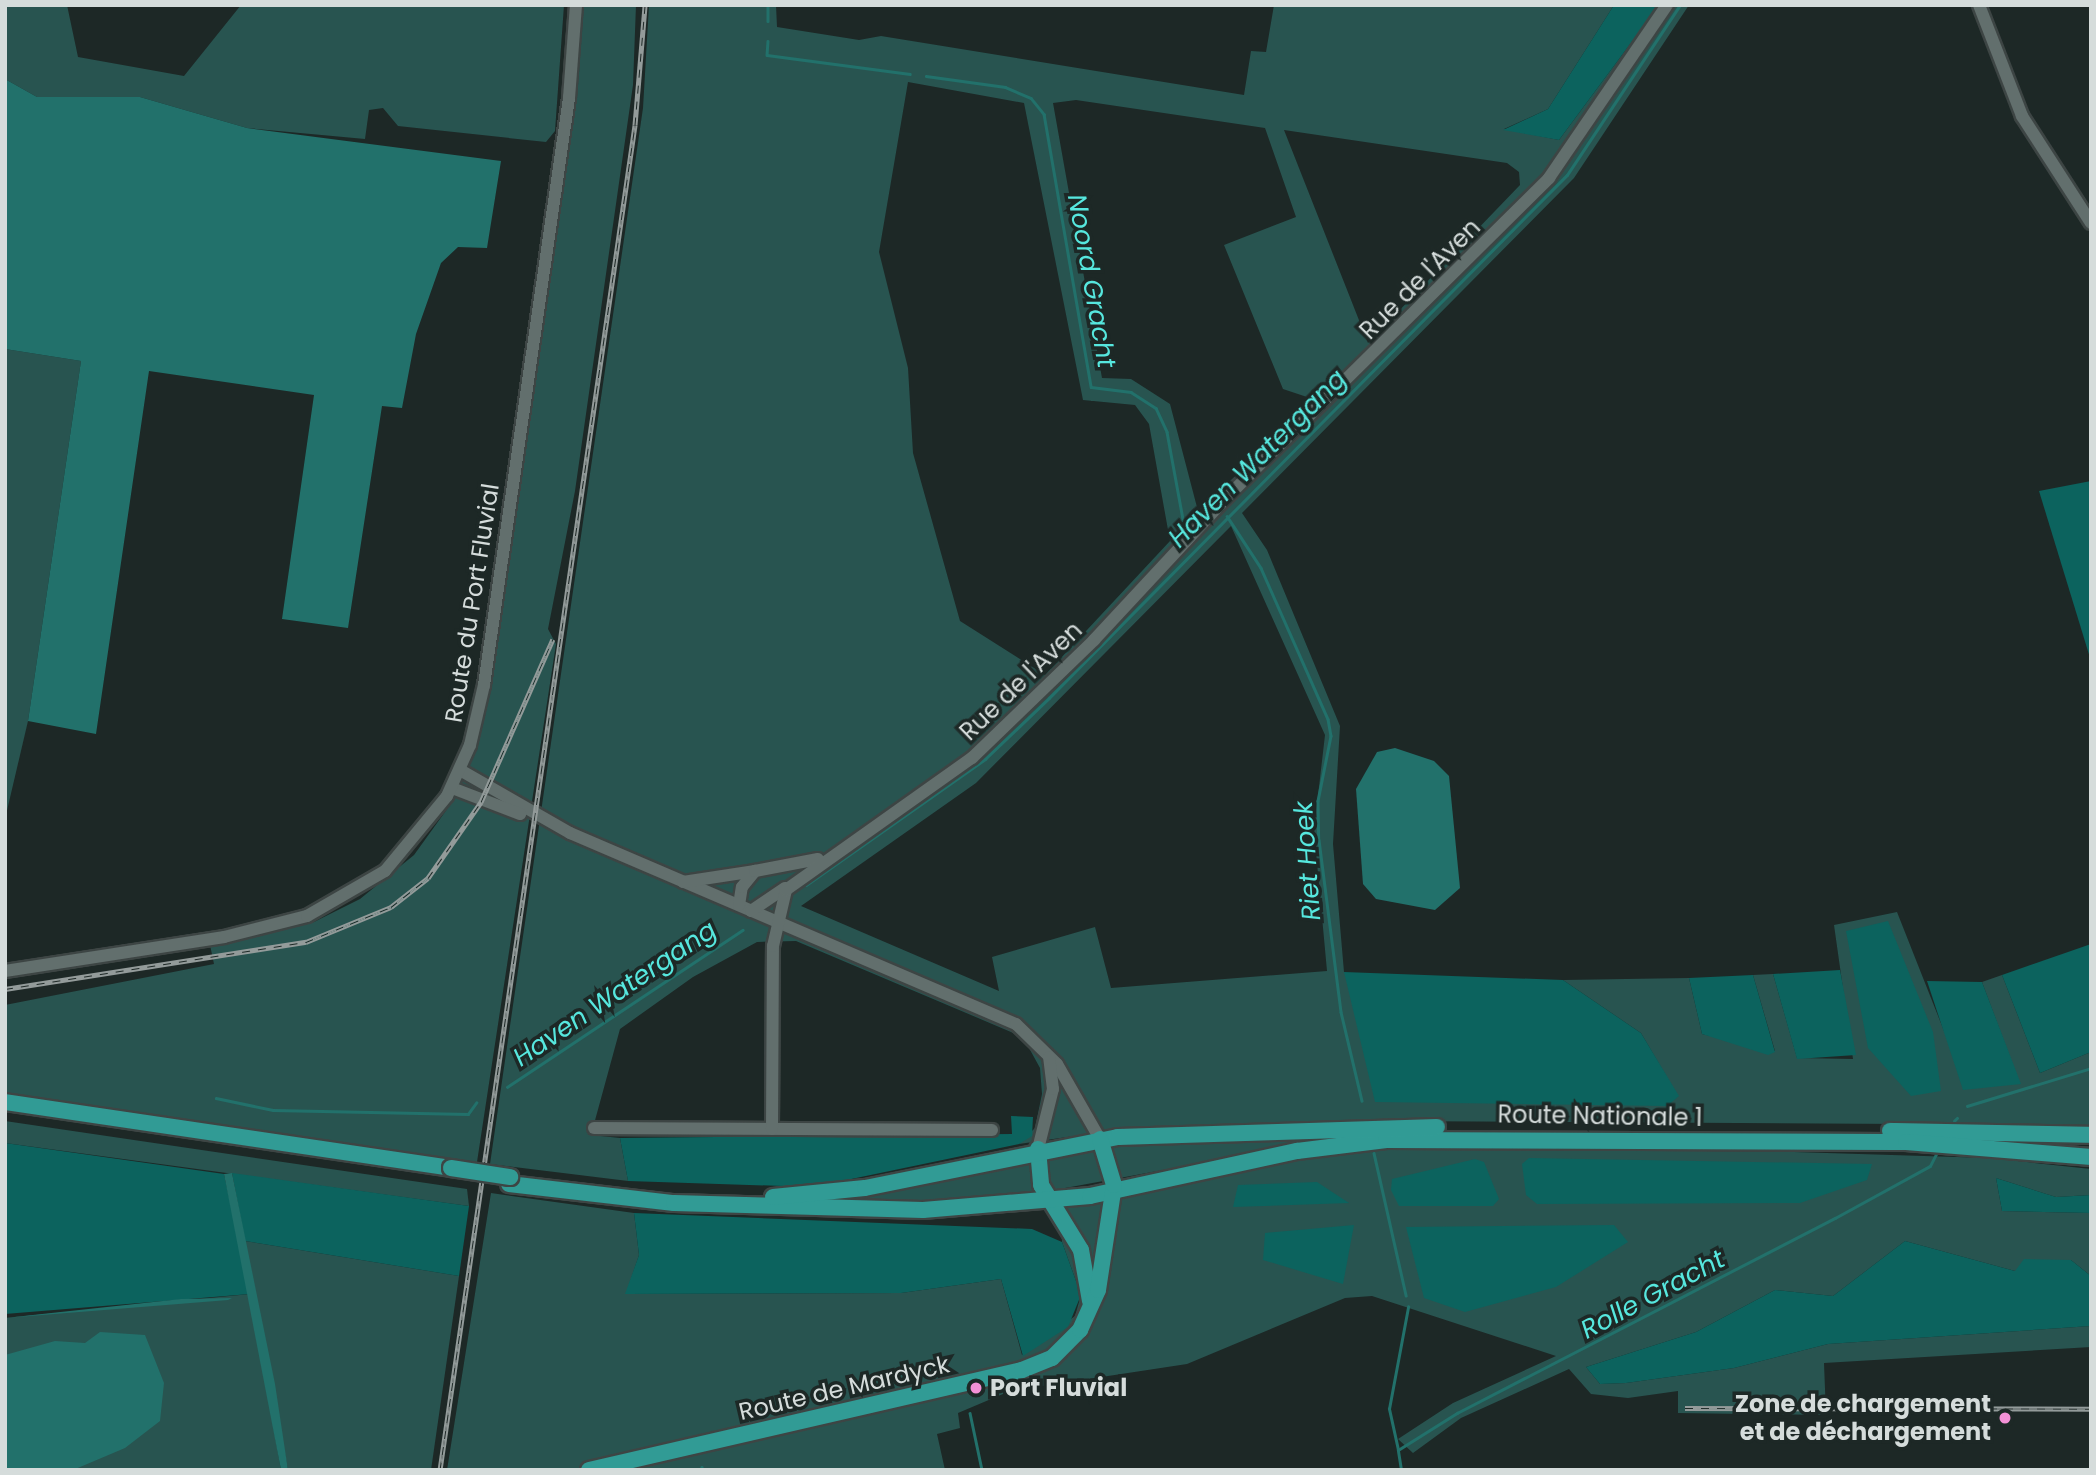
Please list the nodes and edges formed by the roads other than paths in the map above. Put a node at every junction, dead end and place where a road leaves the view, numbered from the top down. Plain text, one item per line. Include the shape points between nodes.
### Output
1 (576, 5) edge
2 (1667, 5) edge
3 (1979, 5) edge
4 (2091, 223) edge
5 (460, 771) junction
6 (452, 788) junction
7 (570, 833) junction
8 (825, 857) junction
9 (755, 871) junction
10 (683, 882) junction
11 (793, 883) junction
12 (745, 908) junction
13 (778, 922) junction
14 (5, 971) edge
15 (1048, 1053) junction
16 (5, 1102) edge
17 (5, 1109) edge
18 (594, 1128) dead end
19 (772, 1129) junction
20 (992, 1130) dead end
21 (2091, 1135) edge
22 (1100, 1139) junction
23 (1038, 1149) junction
24 (2091, 1157) edge
25 (451, 1172) junction
26 (510, 1180) junction
27 (1114, 1191) junction
28 (1048, 1201) junction
29 (1005, 1205) junction
30 (1063, 1225) junction
31 (1089, 1314) junction
32 (589, 1470) edge

1 - 5 street, Route du Port Fluvial via 569,98 484,685
2 - 8 street, Rue de l'Aven via 1549,178 1228,496 1094,640 972,758
3 - 4 street via 2034,141
5 - 6 street, Route du Port Fluvial
5 - 7 street
6 - 7 street
6 - 14 street, Route du Port Fluvial via 420,835 385,871 307,916 224,937
7 - 10 street
8 - 9 street, Rue de l'Aven
8 - 11 street, Rue de l'Aven
9 - 10 street, Rue de l'Aven
9 - 12 street via 741,887
10 - 12 street
11 - 12 street, Rue de l'Aven
11 - 13 street, Rue de l'Aven via 780,899
12 - 13 street
13 - 15 street via 1016,1024
13 - 19 street, Rue de l'Aven
15 - 22 street
15 - 23 street via 1052,1089
16 - 25 main road
17 - 25 main road
18 - 19 street
19 - 20 street
21 - 22 main road, Route Nationale 1 via 1441,1127
22 - 23 main road, Route Nationale 1
22 - 27 main road, Route de Mardyck
23 - 26 main road, Route Nationale 1 via 886,1184 788,1197 654,1194
23 - 28 main road
24 - 27 main road, Route Nationale 1 via 1915,1142 1404,1139 1297,1151
25 - 26 main road, bridge
26 - 29 main road, Route Nationale 1 via 732,1206 910,1210
27 - 28 main road, Route Nationale 1
27 - 31 main road, Route de Mardyck
28 - 29 main road, Route Nationale 1
28 - 30 main road
29 - 30 main road
30 - 31 main road via 1087,1270
31 - 32 main road, Route de Mardyck via 1067,1346 1030,1368

